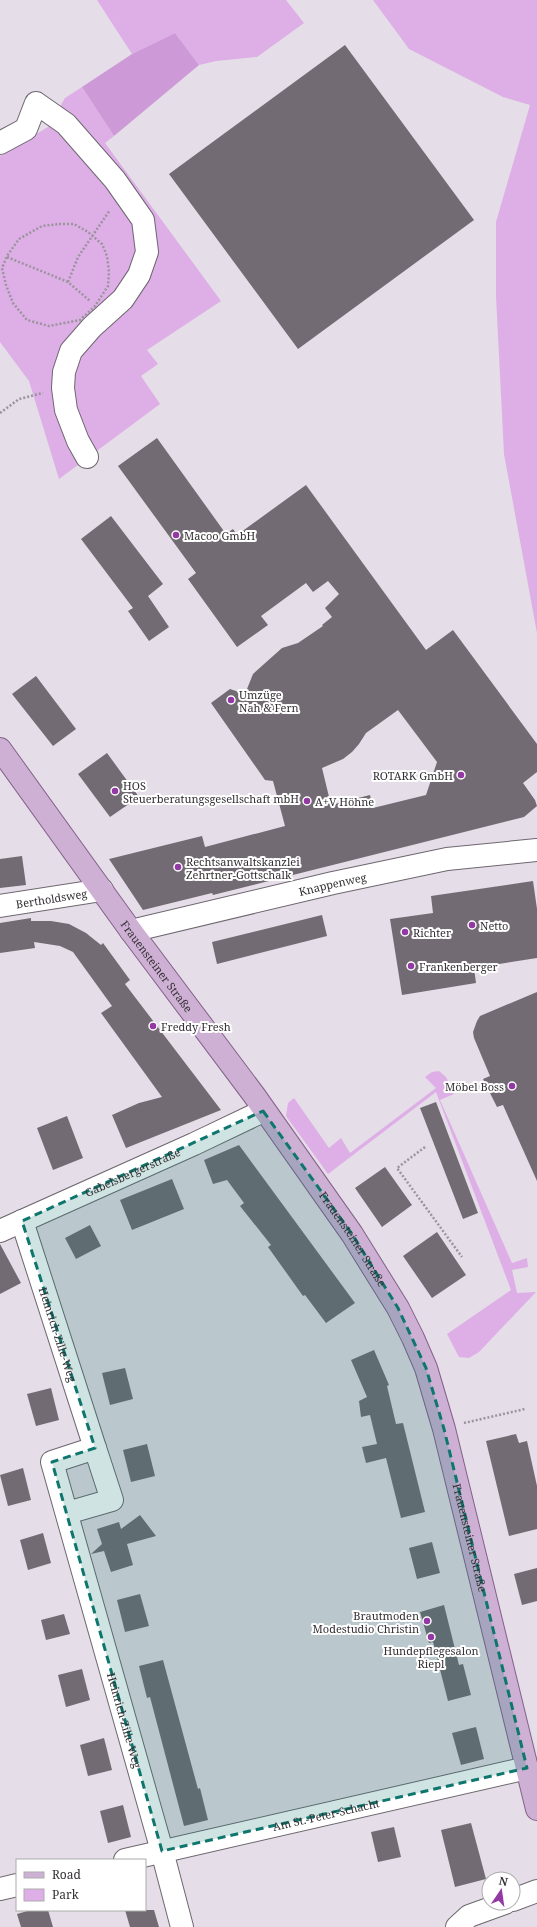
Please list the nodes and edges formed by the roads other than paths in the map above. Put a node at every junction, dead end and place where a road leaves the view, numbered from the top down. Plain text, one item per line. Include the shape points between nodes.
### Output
1 (0, 143) edge
2 (87, 457) dead end
3 (0, 749) edge
4 (537, 850) edge
5 (102, 890) junction
6 (0, 906) edge
7 (131, 931) junction
8 (264, 1111) junction
9 (22, 1221) junction
10 (0, 1231) edge
11 (95, 1448) junction
12 (67, 1513) junction
13 (527, 1768) junction
14 (537, 1809) edge
15 (162, 1851) junction
16 (129, 1859) edge
17 (16, 1885) edge
18 (0, 1889) edge
19 (537, 1892) edge
20 (521, 1897) edge
21 (483, 1911) edge
22 (182, 1927) edge
23 (457, 1927) edge

1 - 2 street via 26,129 36,103 66,124 123,191 143,220 147,252 139,275 123,299 100,311 92,327 72,351 64,372 66,410
3 - 5 main road, Frauensteiner Straße
4 - 7 street, Knappenweg via 447,859
5 - 6 street, Bertholdsweg
5 - 7 main road, Frauensteiner Straße
7 - 8 main road, Frauensteiner Straße
8 - 9 street, Gabelsbergerstraße
8 - 13 main road, Frauensteiner Straße via 352,1234 398,1308 426,1368 444,1429
9 - 10 street, Gabelsbergerstraße
9 - 11 street, Heinrich-Zille-Weg
11 - 12 street, Heinrich-Zille-Weg via 52,1462
11 - 12 street, Heinrich-Zille-Weg via 112,1500
12 - 15 street, Heinrich-Zille-Weg
13 - 14 main road, Frauensteiner Straße
13 - 15 street, Am St.-Peter-Schacht
15 - 16 street, Am St.-Peter-Schacht
15 - 22 street, Heinrich-Zille-Weg
17 - 18 street
19 - 20 street
21 - 23 street via 469,1916

